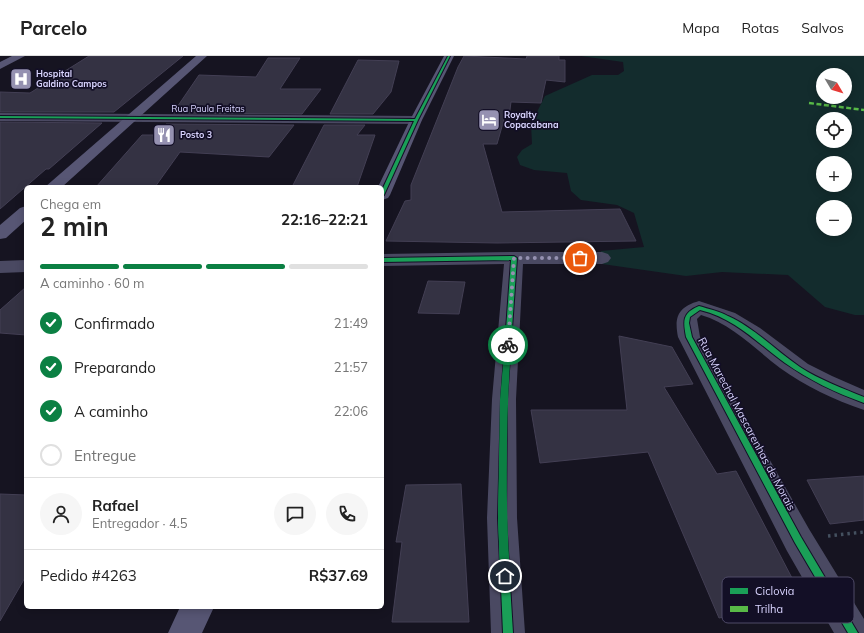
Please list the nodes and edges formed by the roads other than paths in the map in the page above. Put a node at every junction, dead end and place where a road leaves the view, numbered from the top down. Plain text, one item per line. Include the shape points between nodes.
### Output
1 (20, 56) edge
2 (202, 56) edge
3 (449, 56) edge
4 (0, 66) edge
5 (0, 117) edge
6 (132, 118) junction
7 (416, 120) junction
8 (55, 185) edge
9 (384, 191) edge
10 (24, 213) edge
11 (0, 234) edge
12 (514, 258) junction
13 (602, 258) dead end
14 (384, 260) edge
15 (24, 266) edge
16 (0, 267) edge
17 (864, 400) edge
18 (820, 577) edge
19 (196, 609) edge
20 (847, 623) edge
21 (185, 633) edge
22 (508, 633) edge
23 (853, 633) edge

1 - 4 main road
2 - 6 main road
3 - 7 main road
5 - 6 street, Rua Paula Freitas
6 - 7 street, Rua Paula Freitas
6 - 8 main road
7 - 9 main road
10 - 11 main road
12 - 13 street
12 - 14 street
12 - 22 street via 504,399 502,518
15 - 16 street
17 - 18 street, Rua Marechal Mascarenhas de Morais via 799,370 738,323 723,315 698,308 689,312 685,321 689,337
19 - 21 main road
20 - 23 street, Rua Marechal Mascarenhas de Morais

